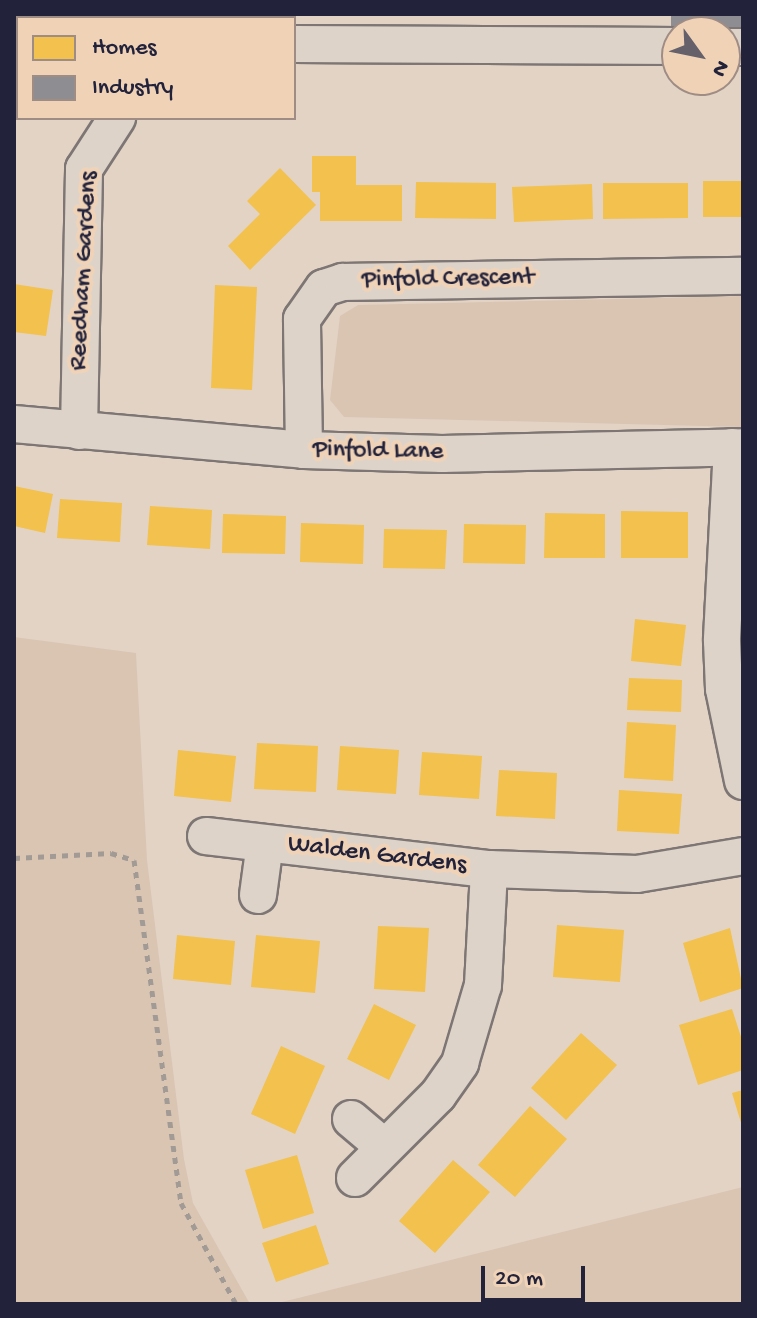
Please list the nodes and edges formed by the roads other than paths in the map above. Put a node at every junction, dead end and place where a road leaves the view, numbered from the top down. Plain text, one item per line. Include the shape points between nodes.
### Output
1 (366, 29) edge
2 (296, 44) edge
3 (661, 45) edge
4 (116, 120) edge
5 (743, 276) edge
6 (14, 424) edge
7 (79, 431) junction
8 (737, 447) edge
9 (304, 450) junction
10 (743, 781) edge
11 (206, 836) dead end
12 (265, 843) junction
13 (743, 856) edge
14 (489, 869) junction
15 (258, 895) dead end
16 (351, 1119) dead end
17 (384, 1147) junction
18 (355, 1178) dead end

1 - 2 street
1 - 3 street
4 - 7 street, Reedham Gardens via 84,169
5 - 9 street, Pinfold Crescent via 343,282 324,288 302,319
6 - 7 street, Pinfold Lane
7 - 9 street, Pinfold Lane
8 - 9 street, Pinfold Lane via 442,454
8 - 10 street via 722,641 724,689
11 - 12 street, Walden Gardens
12 - 14 street, Walden Gardens
12 - 15 street, Walden Gardens
13 - 14 street, Walden Gardens via 637,874
14 - 17 street, Walden Gardens via 483,985 472,1033 438,1095
16 - 17 street
17 - 18 street, Walden Gardens

